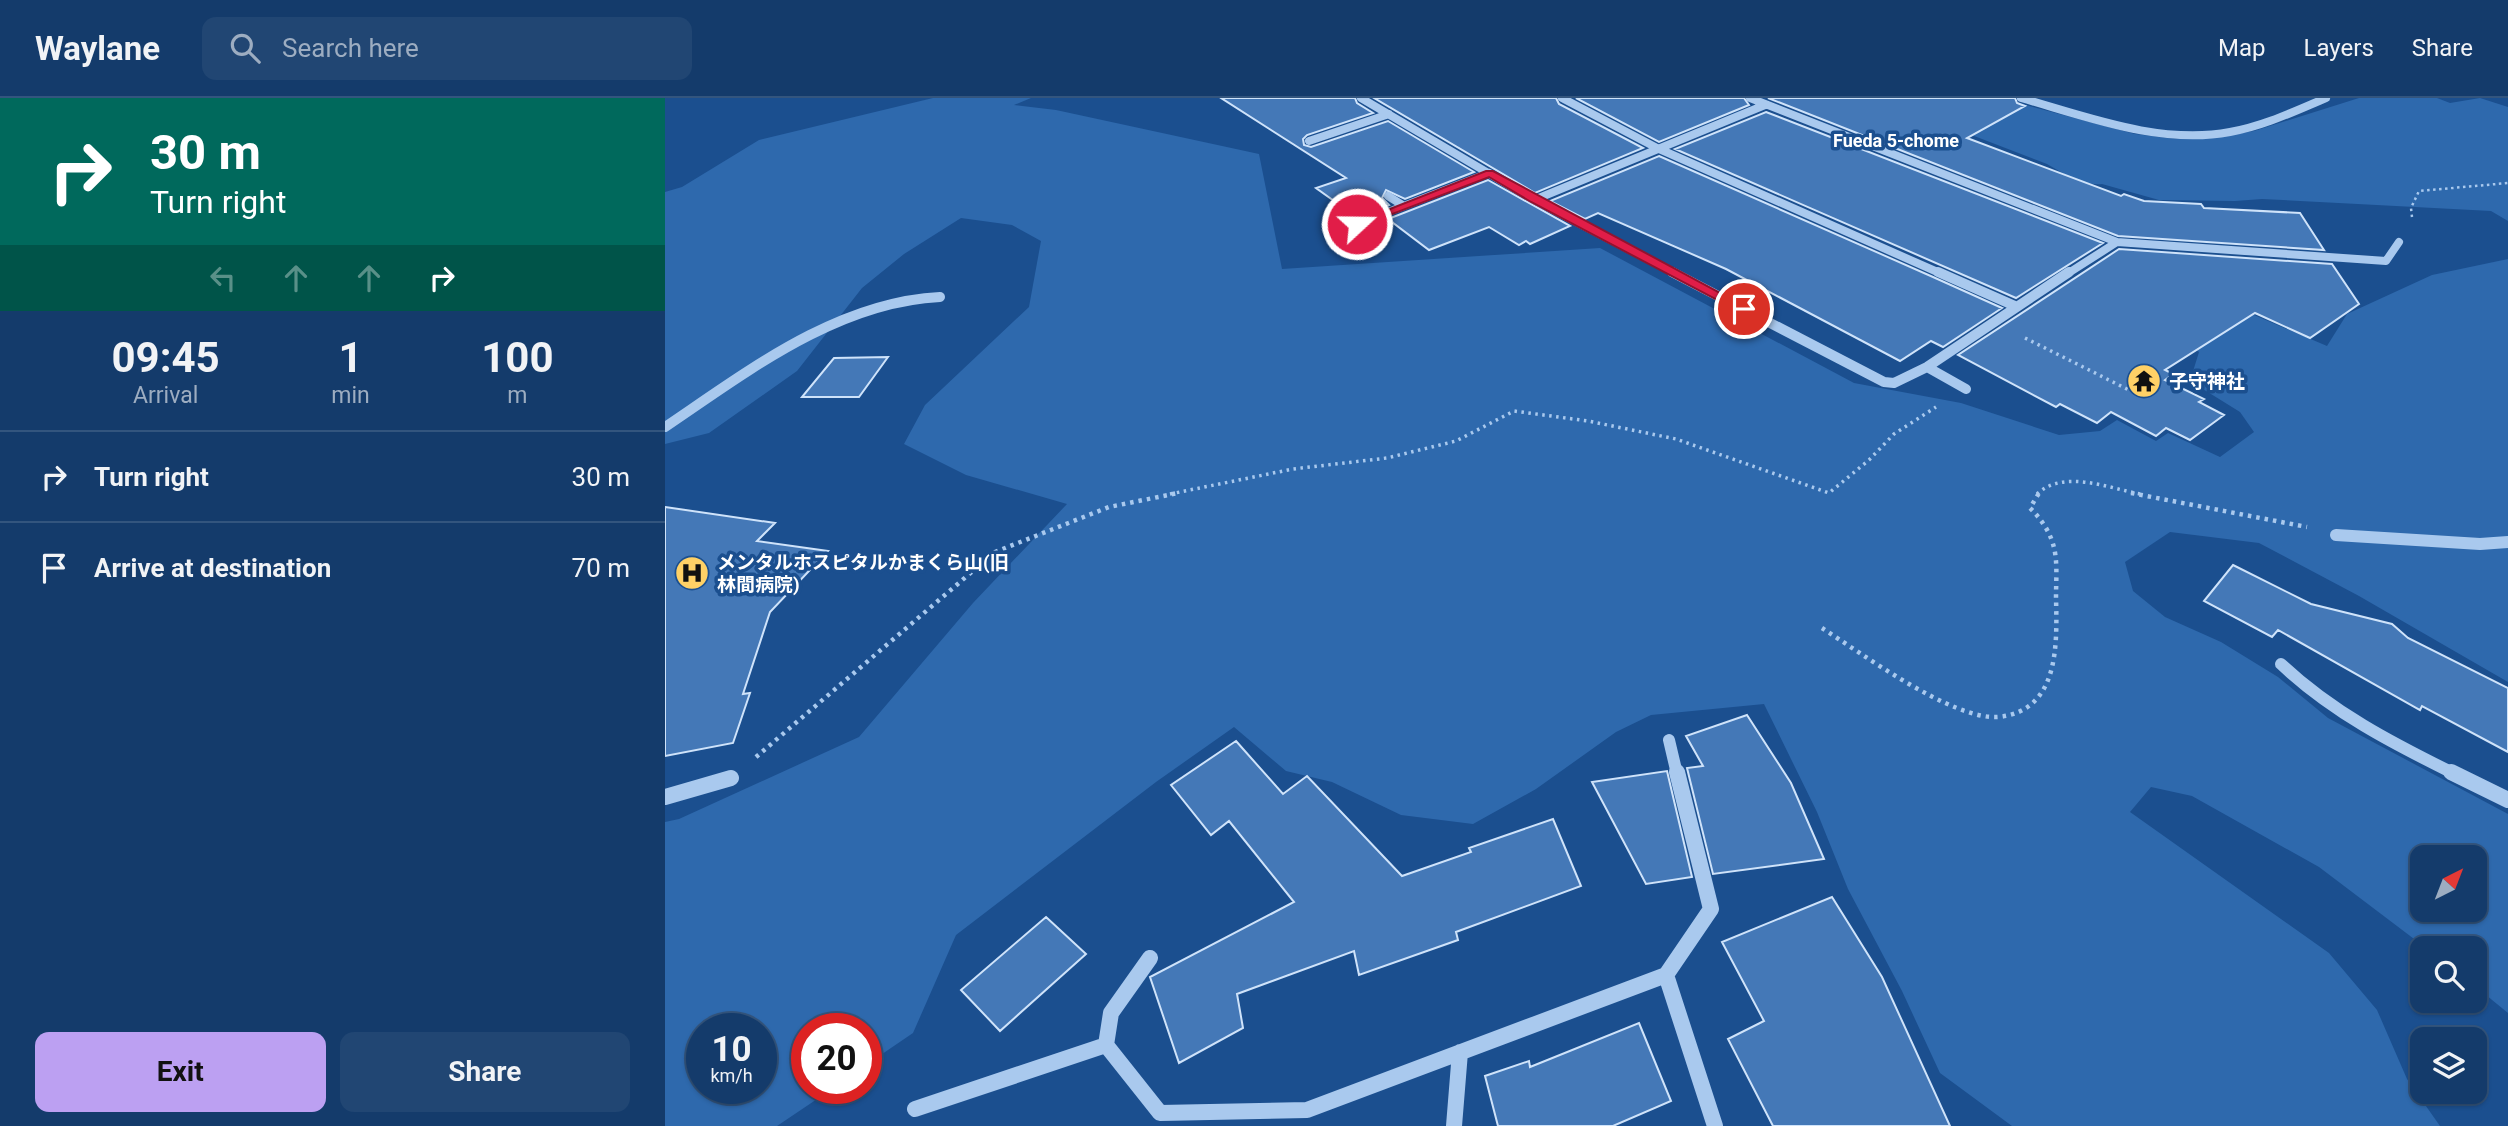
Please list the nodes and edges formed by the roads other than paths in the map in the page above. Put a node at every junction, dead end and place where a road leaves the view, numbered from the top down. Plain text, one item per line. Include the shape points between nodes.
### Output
1 (1361, 98) edge
2 (1562, 98) edge
3 (1750, 98) edge
4 (2021, 98) edge
5 (2326, 98) edge
6 (1765, 105) junction
7 (1389, 114) junction
8 (1309, 141) dead end
9 (1657, 148) junction
10 (1489, 173) junction
11 (1388, 196) dead end
12 (1534, 200) junction
13 (1404, 206) junction
14 (1333, 233) dead end
15 (2116, 242) junction
16 (2399, 242) road end
17 (940, 297) dead end
18 (2015, 306) junction
19 (1927, 367) junction
20 (1966, 389) road end
21 (665, 427) edge
22 (2336, 536) road end
23 (2508, 542) edge
24 (2281, 664) dead end
25 (1669, 740) dead end
26 (731, 778) road end
27 (665, 797) edge
28 (2508, 800) edge
29 (1150, 958) dead end
30 (1666, 975) junction
31 (1106, 1045) junction
32 (1460, 1052) junction
33 (915, 1109) dead end
34 (1454, 1126) edge
35 (1716, 1126) edge

1 - 7 street
2 - 9 street
3 - 6 street
4 - 5 street via 2139,129 2191,135 2229,132
6 - 9 street
6 - 15 street
7 - 8 street
7 - 10 street
9 - 12 street
9 - 18 street
10 - 12 street
10 - 13 street
11 - 13 street
12 - 19 street via 1884,382 1894,383
13 - 14 street
15 - 16 street via 2386,261
15 - 18 street
17 - 21 street via 921,295 884,303 814,335
18 - 19 street
19 - 20 street
22 - 23 street
24 - 28 street via 2304,688 2337,711
25 - 30 street via 1711,909
26 - 27 street
29 - 31 street via 1111,1013
30 - 32 street
30 - 35 street
31 - 32 street via 1160,1113 1307,1110
31 - 33 street
32 - 34 street

